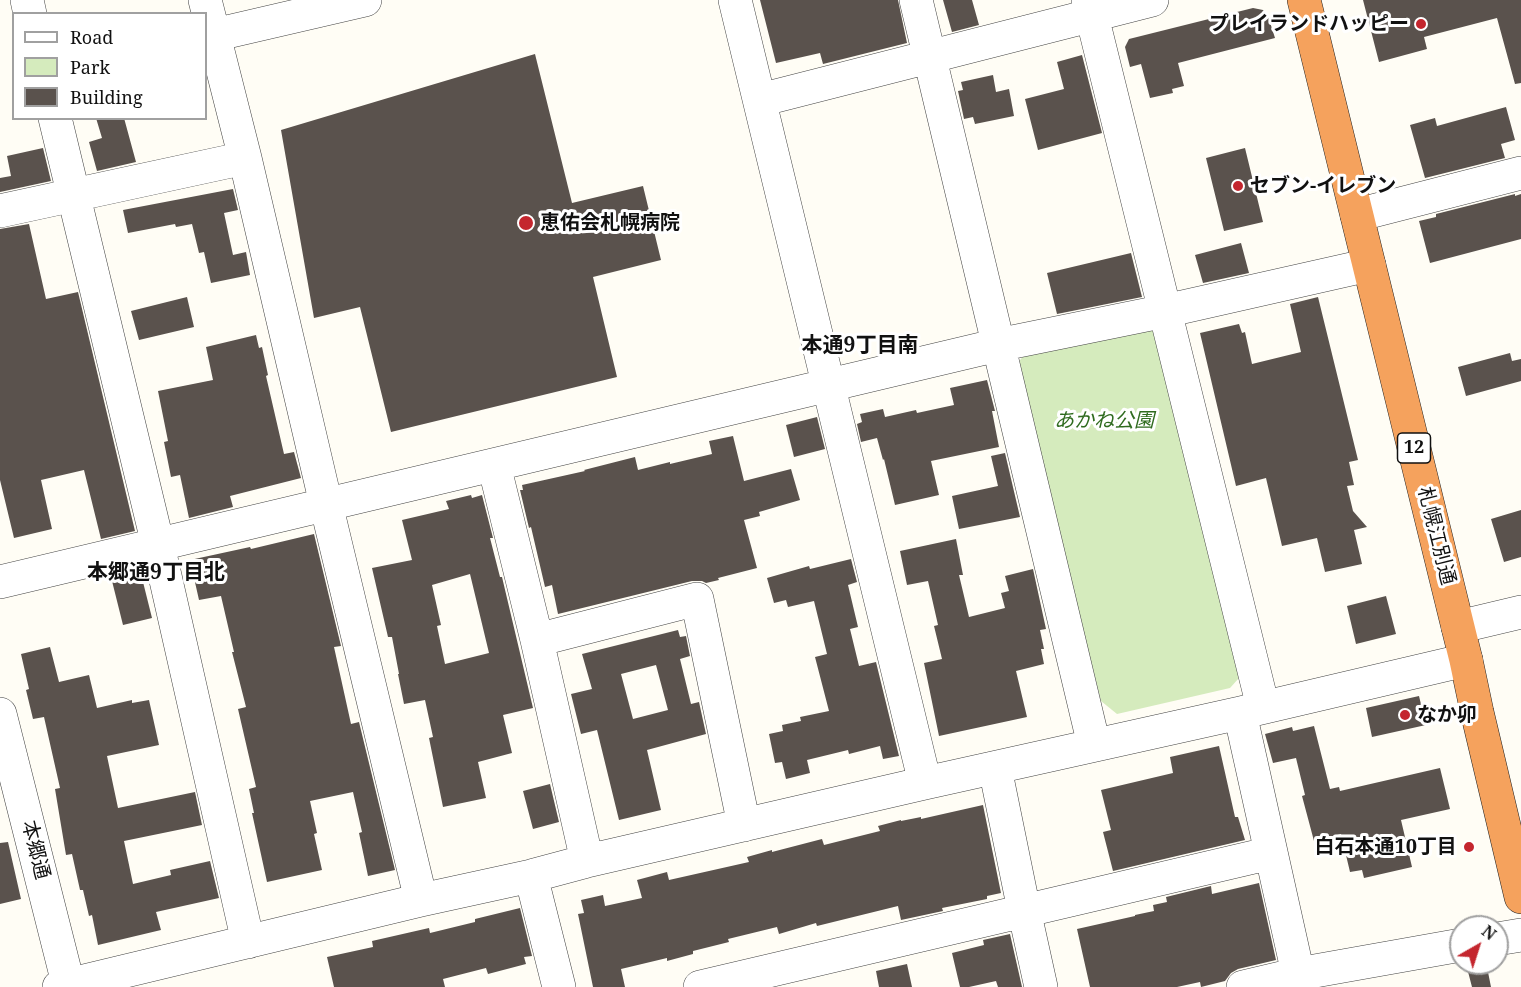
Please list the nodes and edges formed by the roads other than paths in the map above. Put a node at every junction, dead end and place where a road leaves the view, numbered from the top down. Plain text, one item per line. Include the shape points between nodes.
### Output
1 (205, 0) edge
2 (365, 0) edge
3 (735, 0) edge
4 (916, 0) edge
5 (1152, 0) edge
6 (1304, 0) edge
7 (1090, 8) edge
8 (214, 35) junction
9 (930, 57) junction
10 (759, 100) junction
11 (54, 120) edge
12 (245, 158) junction
13 (1521, 173) edge
14 (72, 195) junction
15 (0, 211) edge
16 (1357, 215) junction
17 (1369, 265) junction
18 (1165, 310) junction
19 (998, 345) junction
20 (828, 385) junction
21 (494, 465) junction
22 (326, 504) junction
23 (158, 544) junction
24 (0, 582) edge
25 (1521, 612) edge
26 (1458, 627) junction
27 (537, 640) junction
28 (1466, 660) junction
29 (1251, 710) junction
30 (0, 714) edge
31 (1094, 745) junction
32 (995, 768) junction
33 (926, 783) junction
34 (744, 825) junction
35 (1271, 853) junction
36 (587, 861) junction
37 (531, 876) junction
38 (1521, 897) edge
39 (421, 900) junction
40 (1024, 910) junction
41 (248, 942) junction
42 (1449, 948) edge
43 (1300, 980) edge
44 (65, 986) edge
45 (559, 987) edge
46 (699, 987) edge
47 (1041, 987) edge
48 (1243, 987) edge

1 - 8 street
2 - 8 street
3 - 10 street
4 - 9 street
5 - 7 street
6 - 16 highway, 札幌江別通 / 12
7 - 9 street
7 - 18 street
8 - 12 street
9 - 10 street
9 - 19 street
10 - 20 street
11 - 14 street
12 - 14 street
12 - 22 street
13 - 16 street
14 - 15 street
14 - 23 street
16 - 17 highway, 札幌江別通 / 12
17 - 18 street
17 - 26 highway, 札幌江別通 / 12
18 - 19 street
18 - 29 street
19 - 20 street
19 - 31 street
20 - 21 street
20 - 33 street
21 - 22 street
21 - 27 street
22 - 23 street
22 - 39 street
23 - 24 street
23 - 41 street
25 - 26 street
26 - 28 highway, 札幌江別通 / 12
27 - 34 street via 697,599
27 - 36 street
28 - 29 street
28 - 38 highway, 札幌江別通 / 12
29 - 31 street
29 - 35 street
30 - 44 street, 本郷通
31 - 32 street
32 - 33 street
32 - 40 street
33 - 34 street
34 - 36 street
35 - 40 street
35 - 43 street
36 - 37 street
37 - 39 street
37 - 45 street
39 - 41 street
40 - 46 street
40 - 47 street
41 - 44 street
42 - 43 street
43 - 48 street

